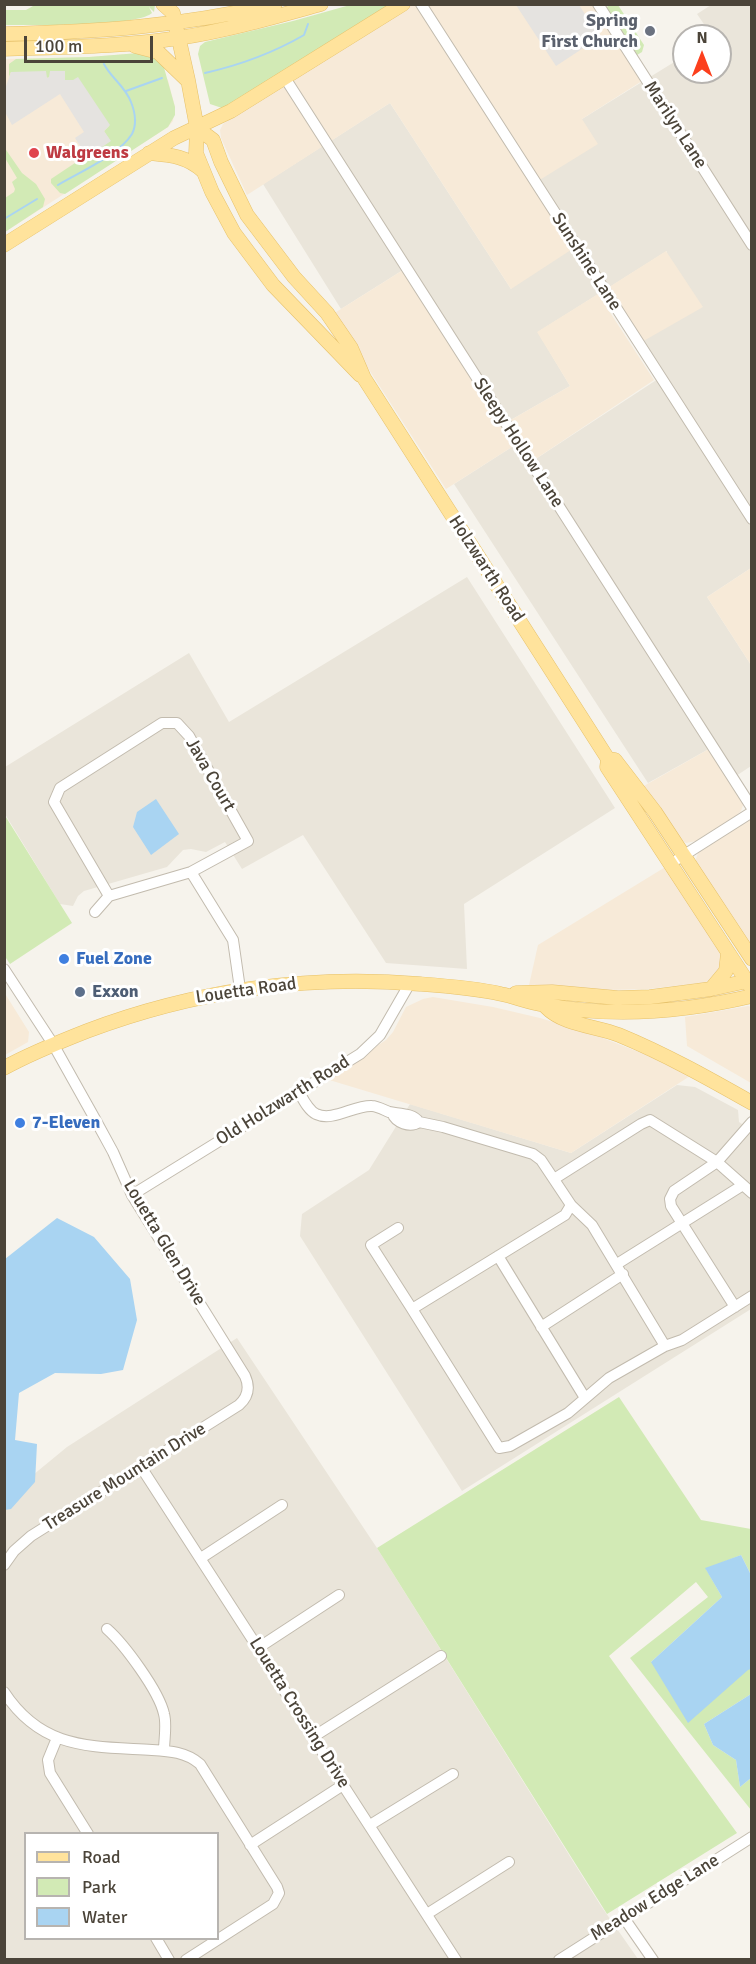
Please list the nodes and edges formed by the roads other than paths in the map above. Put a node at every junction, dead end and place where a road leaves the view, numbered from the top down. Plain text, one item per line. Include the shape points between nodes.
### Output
1 (275, 4) edge
2 (321, 4) edge
3 (403, 4) edge
4 (421, 4) edge
5 (598, 4) edge
6 (172, 11) edge
7 (4, 34) edge
8 (178, 38) junction
9 (127, 44) junction
10 (4, 49) edge
11 (285, 78) junction
12 (188, 80) junction
13 (197, 128) junction
14 (149, 153) junction
15 (202, 171) junction
16 (752, 244) edge
17 (4, 245) edge
18 (364, 378) junction
19 (752, 519) edge
20 (608, 759) junction
21 (752, 810) edge
22 (684, 856) junction
23 (670, 864) junction
24 (191, 872) junction
25 (109, 896) junction
26 (95, 912) dead end
27 (728, 953) junction
28 (752, 959) edge
29 (4, 969) edge
30 (410, 983) junction
31 (750, 983) edge
32 (240, 989) junction
33 (711, 989) junction
34 (499, 994) junction
35 (752, 996) edge
36 (545, 1005) junction
37 (53, 1044) junction
38 (4, 1068) edge
39 (299, 1092) junction
40 (752, 1103) edge
41 (752, 1122) edge
42 (717, 1162) junction
43 (554, 1179) junction
44 (742, 1185) junction
45 (752, 1193) edge
46 (132, 1195) junction
47 (570, 1205) junction
48 (681, 1224) junction
49 (398, 1228) dead end
50 (498, 1256) junction
51 (617, 1264) junction
52 (623, 1274) junction
53 (752, 1296) edge
54 (735, 1307) junction
55 (412, 1309) junction
56 (541, 1327) junction
57 (665, 1346) junction
58 (248, 1393) joint
59 (585, 1398) junction
60 (141, 1467) junction
61 (282, 1505) dead end
62 (201, 1558) junction
63 (4, 1565) edge
64 (339, 1595) dead end
65 (106, 1629) dead end
66 (258, 1648) junction
67 (441, 1656) dead end
68 (4, 1692) edge
69 (313, 1737) junction
70 (57, 1738) junction
71 (164, 1751) junction
72 (453, 1774) dead end
73 (343, 1785) junction
74 (370, 1826) junction
75 (87, 1832) edge
76 (752, 1837) edge
77 (250, 1845) junction
78 (509, 1862) dead end
79 (427, 1914) junction
80 (624, 1918) junction
81 (219, 1938) edge
82 (157, 1940) edge
83 (216, 1940) edge
84 (170, 1959) edge
85 (186, 1959) edge
86 (456, 1959) edge
87 (559, 1959) edge
88 (653, 1959) edge

1 - 6 main road via 214,18
2 - 8 main road
3 - 11 main road
4 - 19 street, Sunshine Lane
5 - 16 street, Marilyn Lane
6 - 7 main road via 75,32
6 - 8 main road, Holzwarth Road
8 - 9 main road
8 - 12 main road, Holzwarth Road
9 - 10 main road
9 - 12 main road via 158,52
11 - 13 main road
11 - 21 street, Sleepy Hollow Lane
12 - 13 main road, Holzwarth Road
13 - 14 main road
13 - 15 main road, Holzwarth Road via 196,153
13 - 18 main road, Holzwarth Road via 213,140 253,224 327,313 351,348
14 - 15 main road via 181,157
14 - 17 main road
15 - 18 main road, Holzwarth Road via 250,256
18 - 20 main road, Holzwarth Road
20 - 22 main road, Holzwarth Road via 615,760
20 - 23 main road, Holzwarth Road via 607,767
21 - 22 street
22 - 23 street
22 - 28 main road, Holzwarth Road
23 - 27 main road, Holzwarth Road
24 - 25 street
24 - 25 street, Java Court via 248,841 189,736 177,723 162,723 60,788 54,802
24 - 32 street via 233,940
25 - 26 street
27 - 31 main road, Holzwarth Road
27 - 33 main road via 726,971
29 - 37 street, Louetta Glen Drive
30 - 32 main road, Louetta Road via 342,981
30 - 34 main road, Louetta Road
30 - 39 street, Old Holzwarth Road via 373,1042
31 - 33 main road, Louetta Road
32 - 37 main road, Louetta Road via 181,1001
33 - 34 main road, Louetta Road via 618,998 552,992
34 - 36 main road, Louetta Road
35 - 36 main road, Louetta Road via 662,1011 617,1012
36 - 40 main road via 554,1015 617,1034 682,1063
37 - 38 main road, Louetta Road
37 - 46 street, Louetta Glen Drive via 113,1152
39 - 43 street via 317,1115 372,1106 533,1154
39 - 46 street, Old Holzwarth Road
41 - 42 street
42 - 43 street via 650,1120
42 - 44 street
42 - 48 street via 674,1191 671,1206
43 - 47 street
44 - 45 street
44 - 48 street
46 - 58 street, Louetta Glen Drive via 248,1381
47 - 50 street via 565,1215
47 - 51 street via 592,1225
48 - 51 street
48 - 54 street
49 - 55 street via 371,1245
50 - 55 street
50 - 56 street
51 - 52 street
52 - 56 street
52 - 57 street
53 - 54 street
54 - 57 street via 682,1340
55 - 59 street via 499,1448 539,1430
56 - 59 street
57 - 59 street via 609,1378
58 - 60 street, Treasure Mountain Drive via 239,1404
60 - 62 street, Louetta Crossing Drive
60 - 63 street, Treasure Mountain Drive via 31,1536
61 - 62 street
62 - 66 street, Louetta Crossing Drive
64 - 66 street
65 - 71 street via 123,1646 161,1703 165,1718
66 - 69 street, Louetta Crossing Drive
67 - 69 street
68 - 70 street via 29,1721
69 - 73 street, Louetta Crossing Drive
70 - 71 street via 81,1745
70 - 75 street via 48,1760 50,1773
71 - 77 street via 188,1756 200,1764
72 - 74 street
73 - 74 street, Louetta Crossing Drive
73 - 77 street
74 - 79 street, Louetta Crossing Drive
76 - 80 street, Meadow Edge Lane
77 - 81 street via 277,1887 278,1898
78 - 79 street
79 - 86 street, Louetta Crossing Drive
80 - 87 street, Meadow Edge Lane
80 - 88 street
82 - 84 street
83 - 85 street

